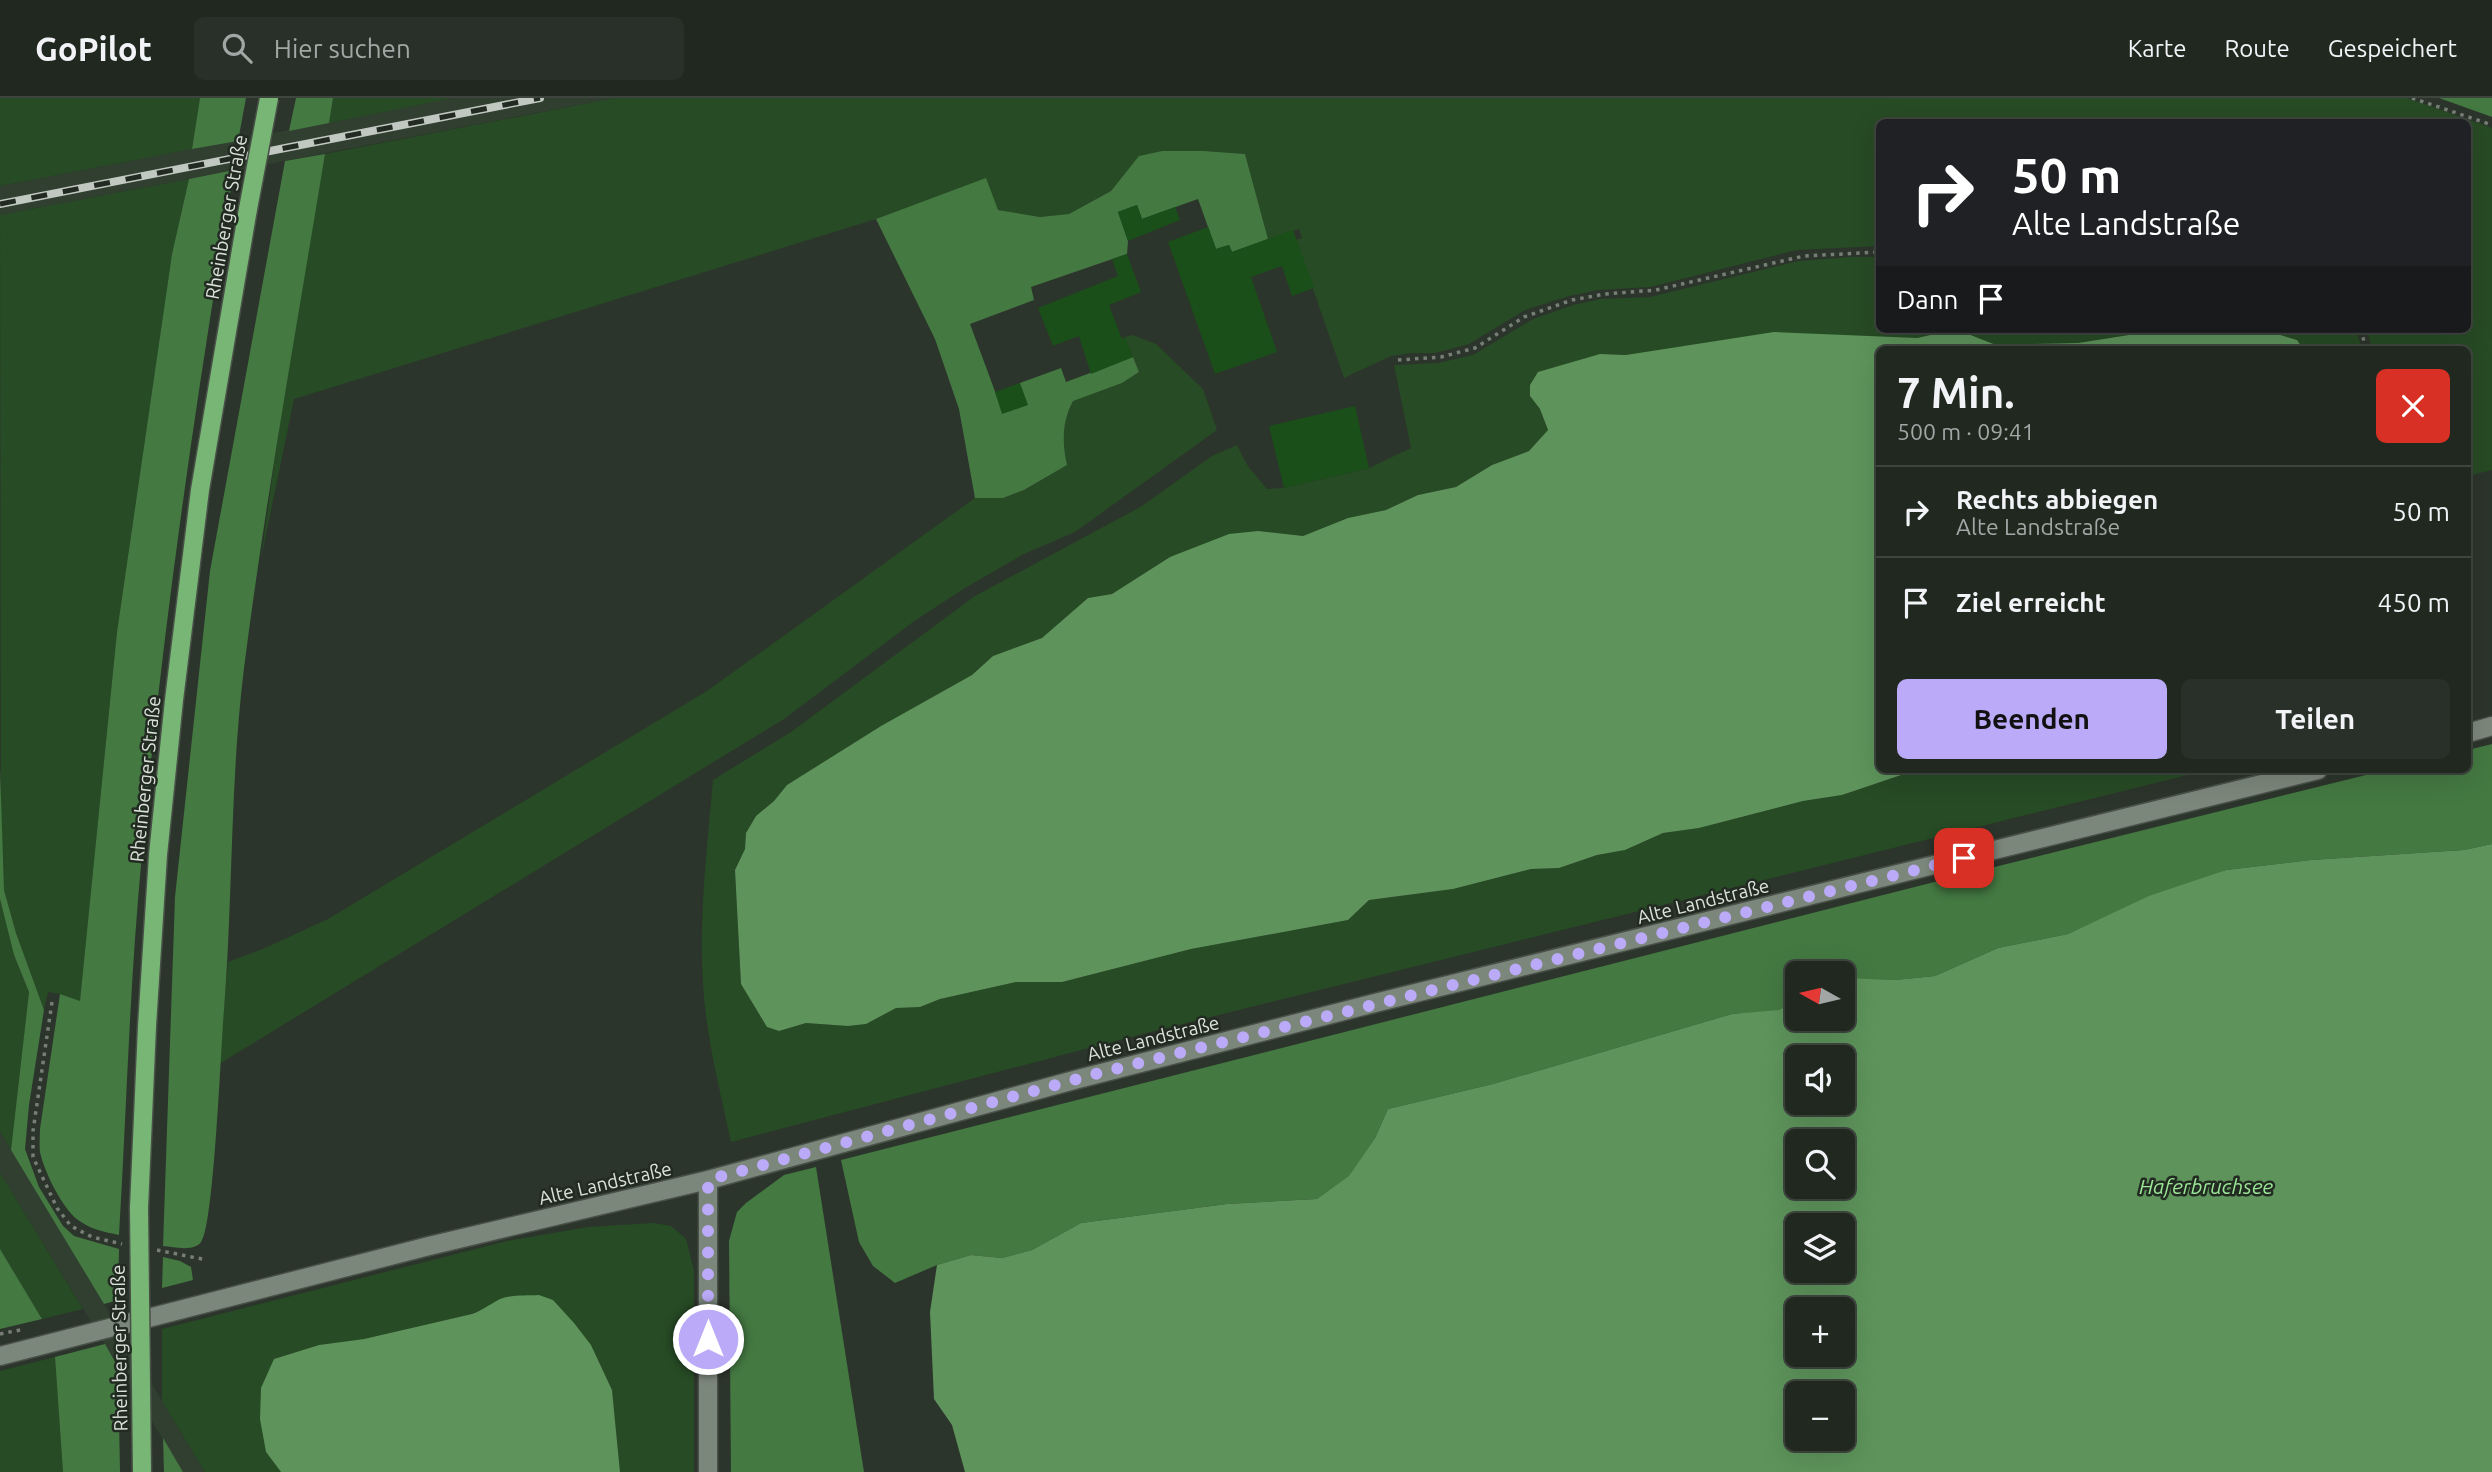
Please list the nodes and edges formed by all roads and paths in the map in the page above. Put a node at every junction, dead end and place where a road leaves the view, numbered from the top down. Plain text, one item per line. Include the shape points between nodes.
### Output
1 (269, 98) edge
2 (2412, 98) edge
3 (2492, 125) edge
4 (1876, 252) edge
5 (1398, 360) dead end
6 (2492, 726) edge
7 (2471, 732) edge
8 (2306, 773) edge
9 (52, 1002) dead end
10 (708, 1180) junction
11 (129, 1245) dead end
12 (153, 1249) dead end
13 (207, 1260) dead end
14 (0, 1356) edge
15 (142, 1472) edge
16 (708, 1472) edge

1 - 15 main road, Rheinberger Straße, bridge via 200,490 158,855 139,1208
2 - 3 path
4 - 5 path via 1804,256 1656,290 1572,300 1524,317 1475,348 1441,357
6 - 7 street
8 - 10 street, Alte Landstraße via 1130,1065
9 - 11 path via 33,1157 57,1208 71,1226 92,1237
10 - 14 street, Alte Landstraße
10 - 16 street
12 - 13 path

